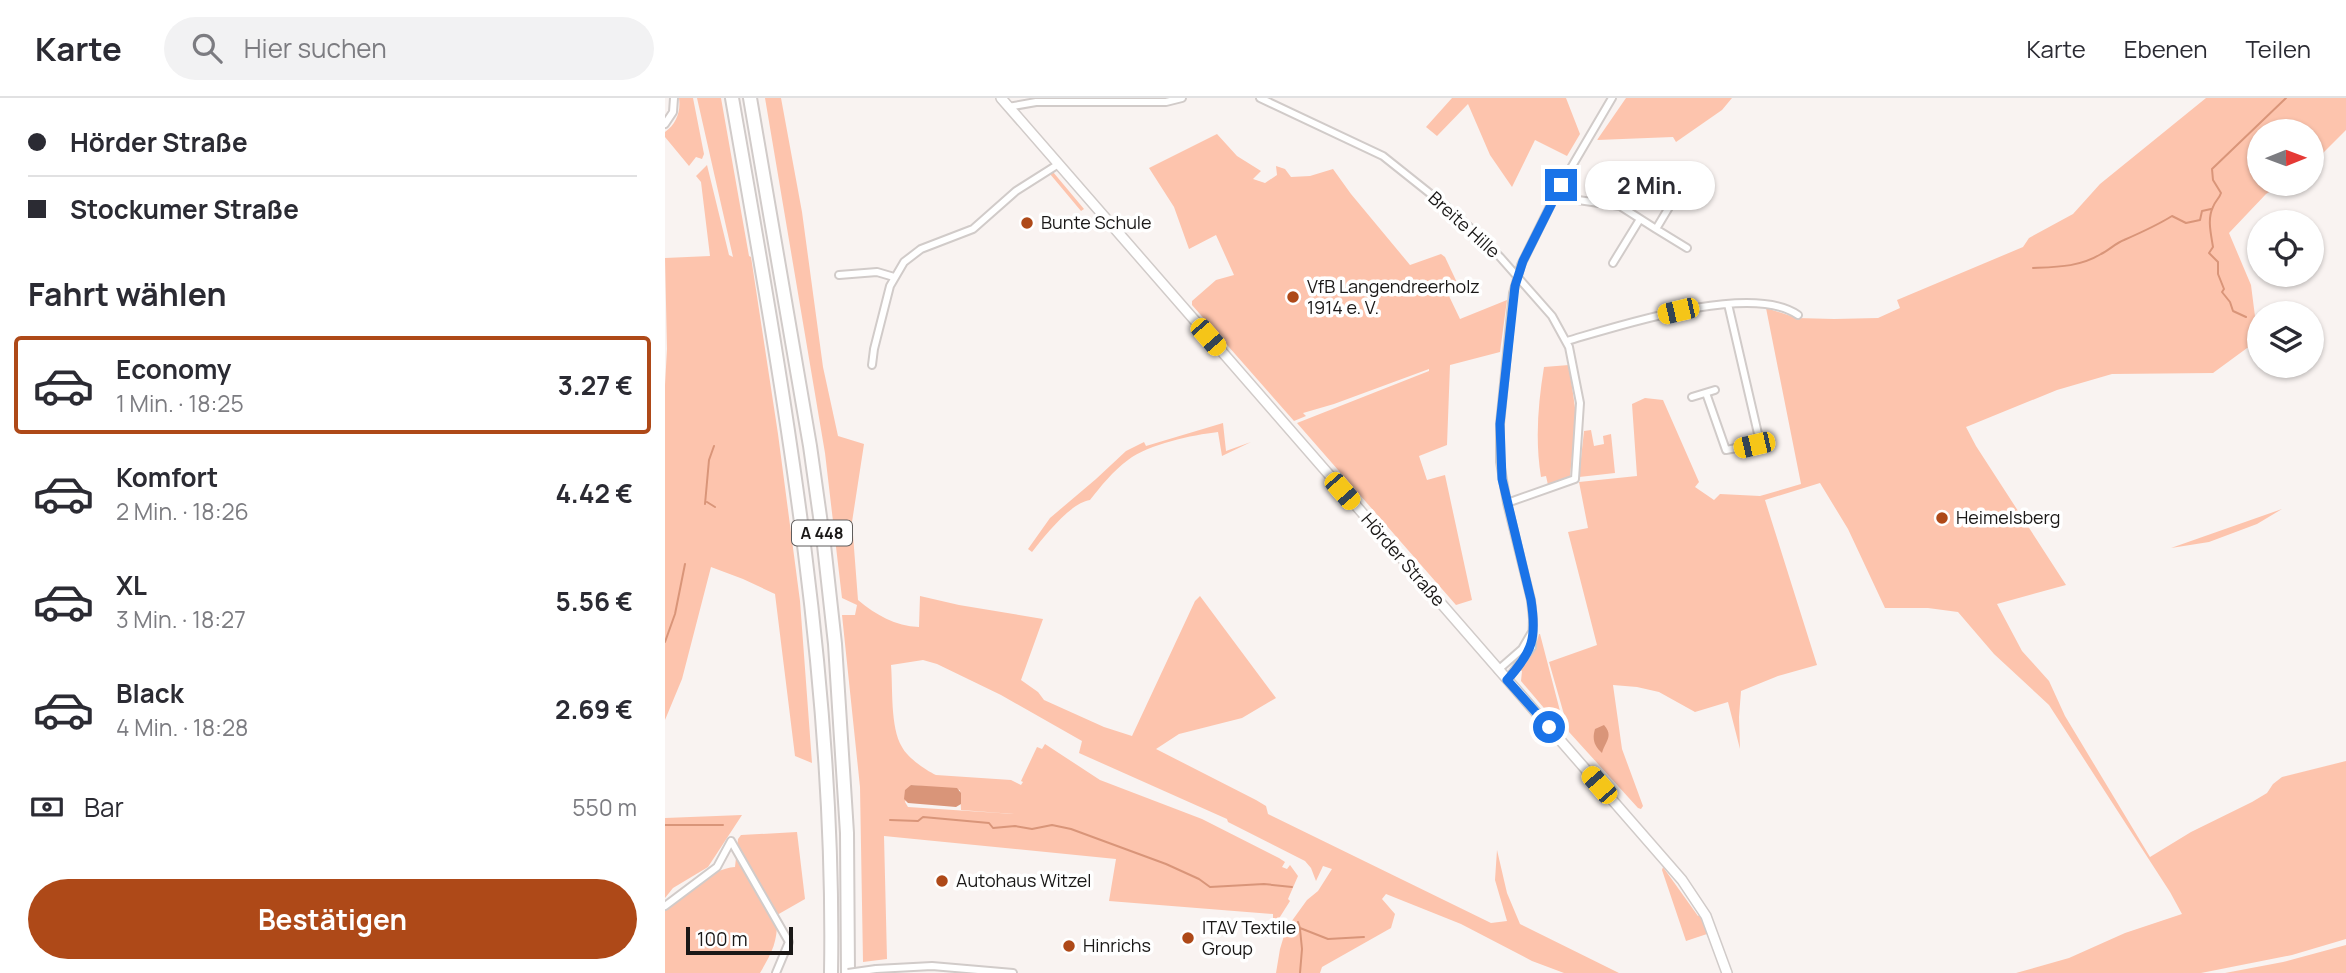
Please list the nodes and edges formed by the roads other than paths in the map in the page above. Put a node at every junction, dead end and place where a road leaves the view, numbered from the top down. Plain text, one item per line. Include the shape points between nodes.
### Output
1 (674, 98) edge
2 (732, 98) edge
3 (750, 98) edge
4 (1001, 98) edge
5 (1182, 98) edge
6 (1260, 98) edge
7 (1612, 98) edge
8 (1008, 107) junction
9 (665, 124) edge
10 (1057, 165) junction
11 (1558, 190) junction
12 (1671, 204) dead end
13 (1640, 219) junction
14 (1656, 229) junction
15 (1687, 248) dead end
16 (1613, 263) dead end
17 (839, 275) dead end
18 (894, 277) junction
19 (1517, 278) junction
20 (1728, 304) junction
21 (1797, 315) dead end
22 (1567, 341) junction
23 (872, 365) dead end
24 (1715, 390) dead end
25 (1706, 393) junction
26 (1692, 397) dead end
27 (1507, 503) junction
28 (1533, 630) junction
29 (1498, 670) junction
30 (1507, 680) junction
31 (665, 906) edge
32 (982, 971) edge
33 (776, 973) edge
34 (831, 973) edge
35 (848, 973) edge
36 (1013, 973) edge
37 (1727, 973) edge

1 - 9 street via 673,112
2 - 34 highway, A 448 via 806,548 824,739
3 - 35 highway, A 448 via 824,545 848,833
4 - 8 main road, Hörder Straße
5 - 8 street via 1166,102 1036,102
6 - 19 street, Breite Hille via 1383,156 1478,235
7 - 11 street
8 - 10 main road, Hörder Straße
10 - 18 street via 1016,191 972,229 913,254
10 - 29 main road, Hörder Straße
11 - 13 street via 1578,200 1620,206
11 - 19 street
12 - 14 street
13 - 14 street
13 - 16 street
14 - 15 street
17 - 18 street via 877,272
18 - 23 street
19 - 22 street, Breite Hille via 1552,316
19 - 27 street via 1500,438
20 - 21 street via 1772,305
20 - 22 street via 1678,311
20 - 25 street via 1757,444 1727,450
22 - 27 street, Breite Hille via 1581,410 1575,480
24 - 25 street
25 - 26 street
27 - 28 street via 1531,600
28 - 29 street via 1522,649
28 - 30 street via 1529,653
29 - 30 main road, Hörder Straße
30 - 37 main road, Hörder Straße via 1690,890 1706,916
31 - 33 street via 717,867 731,841 789,942
32 - 35 street, bridge via 919,966
32 - 36 street

